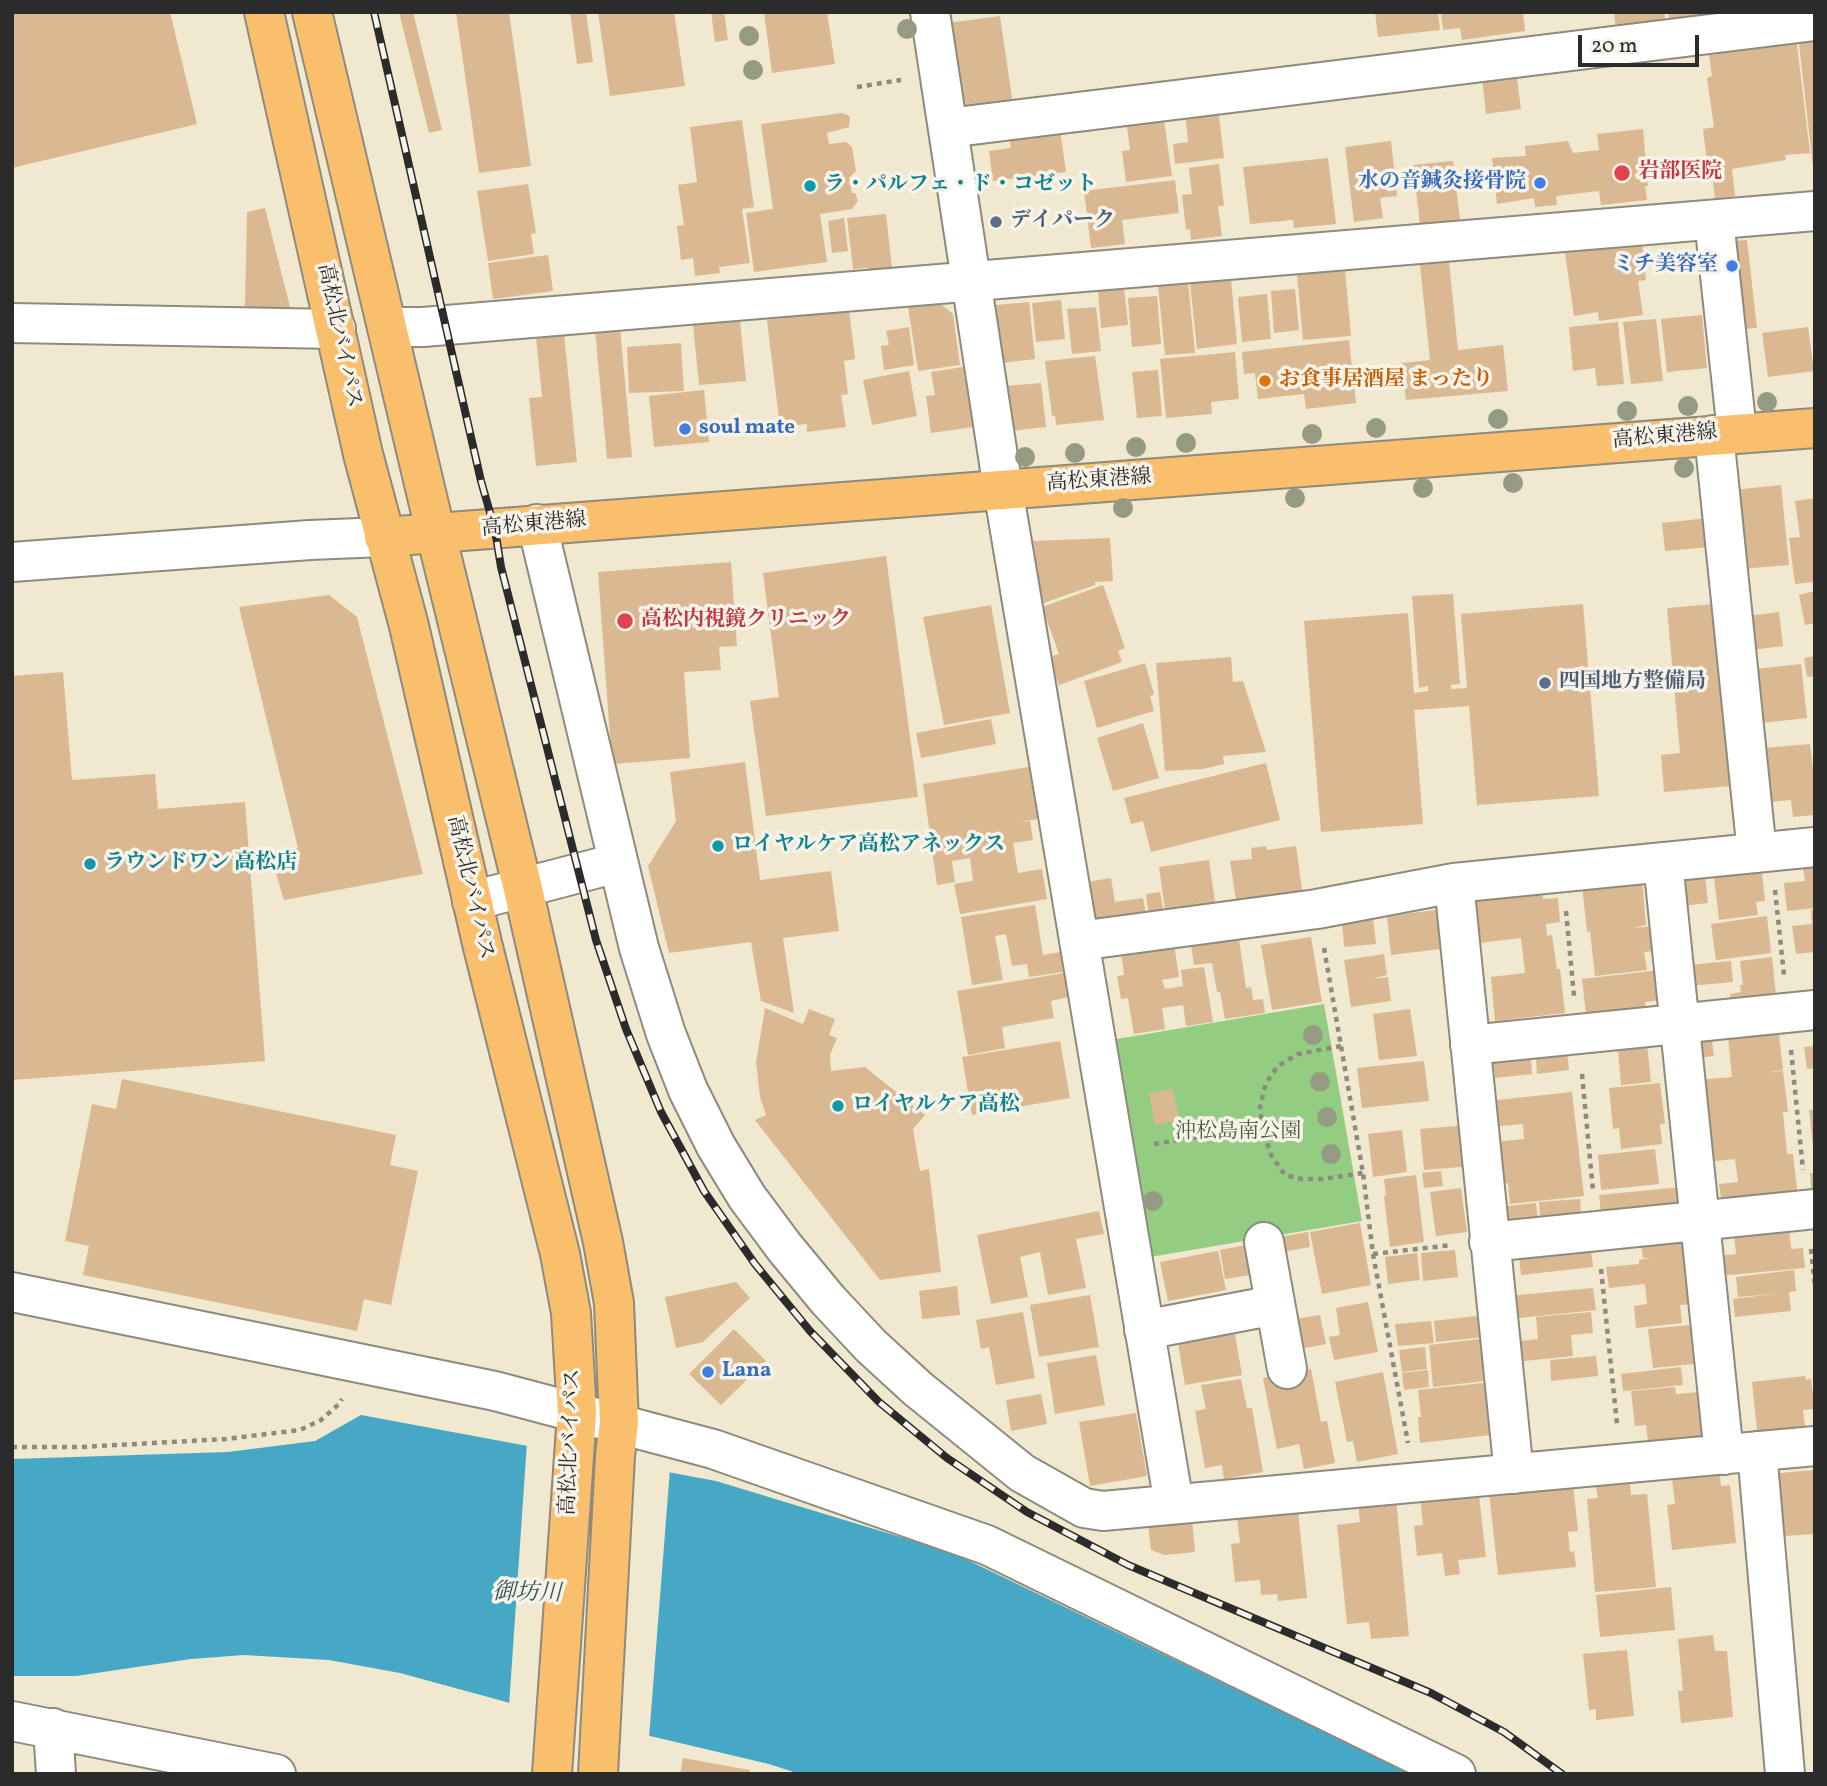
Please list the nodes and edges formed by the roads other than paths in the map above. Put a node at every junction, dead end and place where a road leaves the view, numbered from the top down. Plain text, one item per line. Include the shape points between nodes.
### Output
1 (264, 12) edge
2 (312, 12) edge
3 (930, 12) edge
4 (1815, 21) edge
5 (948, 128) junction
6 (1815, 211) edge
7 (1714, 220) junction
8 (972, 281) junction
9 (12, 324) edge
10 (387, 327) junction
11 (336, 329) junction
12 (1815, 428) edge
13 (1726, 434) junction
14 (1003, 489) junction
15 (537, 524) junction
16 (436, 534) junction
17 (384, 537) junction
18 (12, 562) edge
19 (1815, 847) edge
20 (1764, 852) junction
21 (1663, 862) junction
22 (617, 863) junction
23 (1454, 883) junction
24 (523, 889) junction
25 (472, 901) junction
26 (1079, 941) junction
27 (1801, 1012) edge
28 (1679, 1024) junction
29 (1470, 1045) junction
30 (1811, 1210) edge
31 (1701, 1221) junction
32 (1264, 1242) dead end
33 (1489, 1242) junction
34 (12, 1292) edge
35 (1275, 1305) junction
36 (1144, 1329) junction
37 (1287, 1369) dead end
38 (575, 1430) junction
39 (617, 1439) junction
40 (1815, 1446) edge
41 (1741, 1453) junction
42 (1514, 1474) junction
43 (1174, 1504) junction
44 (12, 1721) edge
45 (53, 1728) junction
46 (195, 1765) edge
47 (56, 1774) edge
48 (276, 1774) edge
49 (552, 1774) edge
50 (598, 1774) edge
51 (1456, 1774) edge
52 (1785, 1774) edge

1 - 11 main road, 高松北バイパス
2 - 10 main road, 高松北バイパス
3 - 5 street
4 - 5 street
5 - 8 street
6 - 7 street
7 - 8 street
7 - 13 street
8 - 10 street
8 - 14 street
9 - 11 street
10 - 16 main road, 高松北バイパス
11 - 17 main road, 高松北バイパス
12 - 13 main road, 高松東港線
13 - 14 main road, 高松東港線
13 - 20 street
14 - 15 main road, 高松東港線
14 - 26 street
15 - 16 main road, 高松東港線
15 - 22 street
16 - 17 main road, 高松東港線
16 - 24 main road, 高松北バイパス
17 - 18 street
17 - 25 main road, 高松北バイパス
19 - 20 street
20 - 21 street
21 - 23 street
21 - 28 street
22 - 24 street
22 - 43 street via 658,1010 688,1090 747,1197 828,1300 918,1389 1022,1473 1084,1508 1103,1511
23 - 26 street via 1317,909
23 - 29 street
24 - 25 street
24 - 39 main road, 高松北バイパス via 614,1303
25 - 38 main road, 高松北バイパス via 560,1254 571,1313
26 - 36 street
27 - 28 street
28 - 29 street
28 - 31 street
29 - 33 street
30 - 31 street
31 - 33 street
31 - 41 street
32 - 35 street
33 - 42 street
34 - 38 street via 495,1391
35 - 36 street
35 - 37 street
36 - 43 street
38 - 39 street
38 - 49 main road, 高松北バイパス
39 - 50 main road, 高松北バイパス
39 - 51 street via 726,1454 987,1545
40 - 41 street
41 - 42 street
41 - 52 street
42 - 43 street
44 - 45 street
45 - 46 street
45 - 47 street
46 - 48 street

